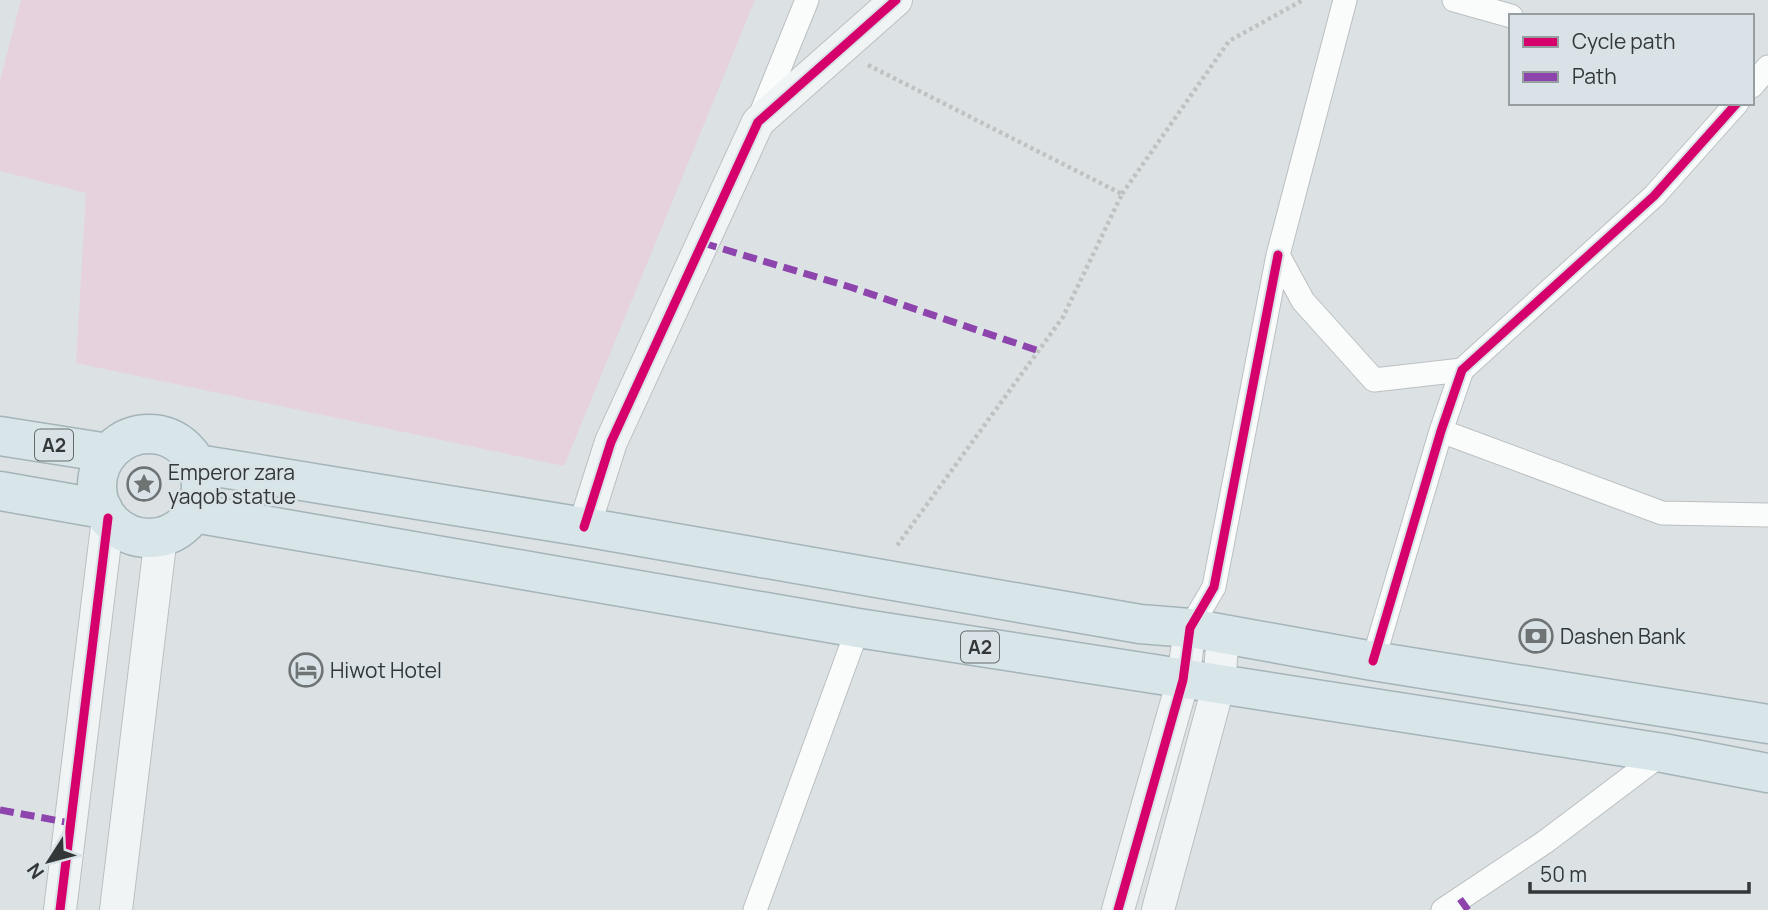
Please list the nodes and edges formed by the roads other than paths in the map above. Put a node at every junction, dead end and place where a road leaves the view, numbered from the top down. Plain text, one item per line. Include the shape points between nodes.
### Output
1 (807, 0) edge
2 (896, 0) edge
3 (1345, 0) edge
4 (1454, 0) edge
5 (1509, 15) edge
6 (1735, 105) edge
7 (758, 122) junction
8 (1278, 255) junction
9 (1462, 370) junction
10 (1441, 431) junction
11 (0, 436) edge
12 (108, 453) junction
13 (197, 464) junction
14 (0, 491) edge
15 (106, 513) junction
16 (194, 513) junction
17 (1768, 514) edge
18 (584, 527) junction
19 (161, 537) junction
20 (1214, 587) junction
21 (858, 628) junction
22 (1206, 631) junction
23 (1373, 661) junction
24 (1201, 682) junction
25 (1768, 724) edge
26 (1663, 753) junction
27 (1768, 773) edge
28 (60, 910) edge
29 (117, 910) edge
30 (755, 910) edge
31 (1118, 910) edge
32 (1158, 910) edge
33 (1443, 910) edge

1 - 7 street
2 - 7 street
3 - 8 street
4 - 5 street
6 - 9 street via 1654,196
7 - 18 street via 611,442
8 - 9 street via 1303,301 1374,380
8 - 20 street
9 - 10 street
10 - 17 street via 1662,513
10 - 23 street
11 - 12 highway, A2
12 - 13 highway via 121,441 155,434 187,449
12 - 15 highway via 97,480
13 - 16 highway via 200,497
13 - 18 highway, A2
14 - 15 highway
15 - 19 highway via 132,535
15 - 28 street
16 - 19 highway via 174,532
16 - 21 highway, A2
18 - 22 highway, A2 via 873,580
19 - 29 street
20 - 22 street
20 - 22 street
21 - 24 highway, A2
21 - 30 street
22 - 23 highway, A2
22 - 24 street
23 - 25 highway, A2
24 - 26 highway, A2
24 - 31 street
24 - 32 street
26 - 27 highway, A2
26 - 33 street via 1545,842

